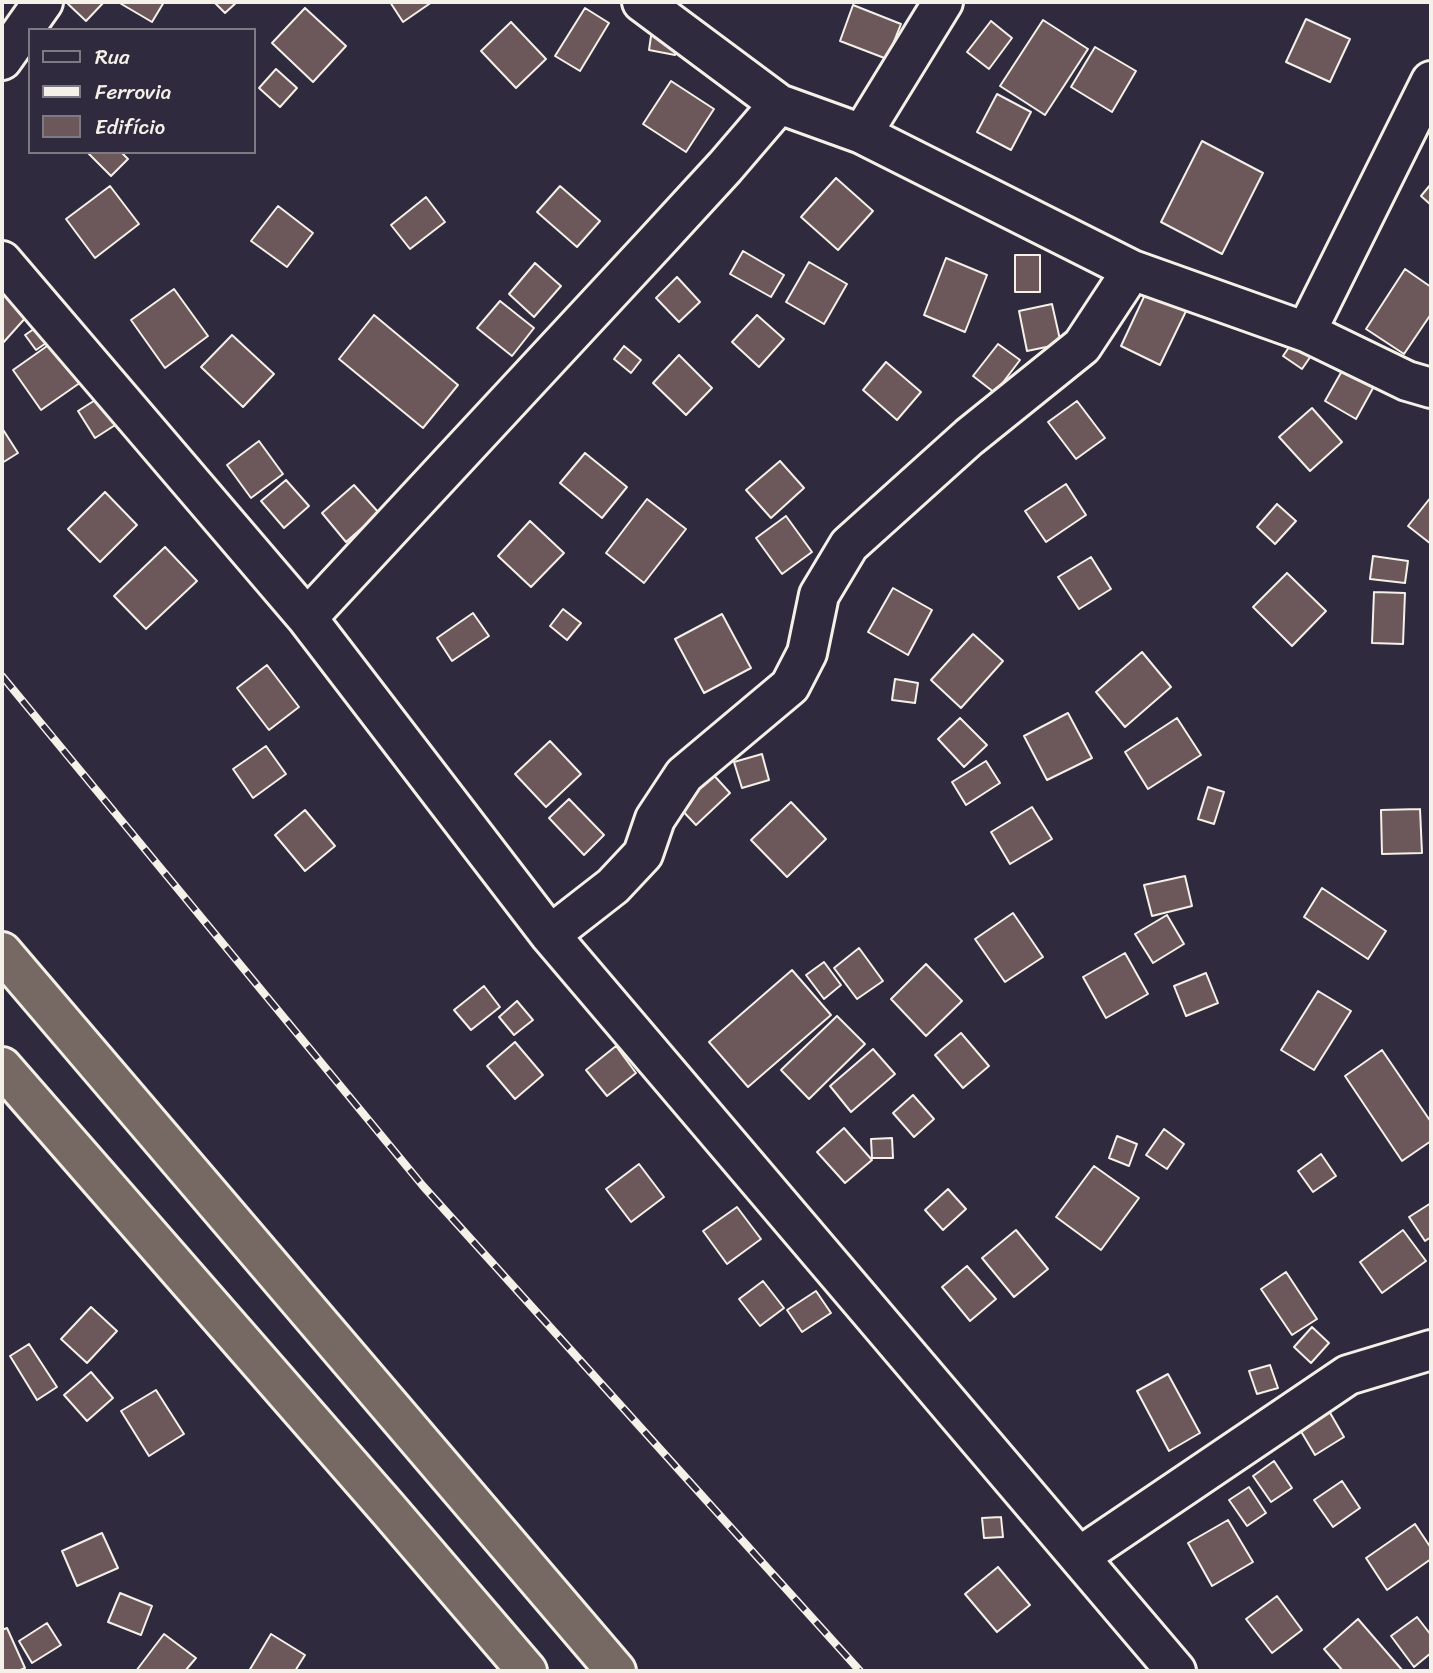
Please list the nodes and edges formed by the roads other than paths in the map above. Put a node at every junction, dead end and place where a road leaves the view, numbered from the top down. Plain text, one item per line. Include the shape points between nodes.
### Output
1 (43, 2) edge
2 (642, 2) edge
3 (943, 2) edge
4 (2, 61) edge
5 (1431, 80) edge
6 (779, 104) junction
7 (862, 134) junction
8 (2, 261) edge
9 (1132, 270) junction
10 (1306, 331) junction
11 (1431, 388) edge
12 (307, 618) junction
13 (550, 935) junction
14 (2, 952) edge
15 (2, 1067) edge
16 (1431, 1350) edge
17 (1079, 1557) junction
18 (527, 1671) edge
19 (616, 1671) edge
20 (1177, 1671) edge

1 - 4 street
2 - 6 street
3 - 7 street
5 - 10 street
6 - 7 street
6 - 12 street
7 - 9 street
8 - 12 street
9 - 10 street
9 - 13 street via 1082,346 969,437 849,545 819,595 807,653 790,686 684,775 655,819 643,854 613,886
10 - 11 street via 1407,381
12 - 13 street
13 - 17 street
14 - 19 highway
15 - 18 highway
16 - 17 street via 1348,1375
17 - 20 street

